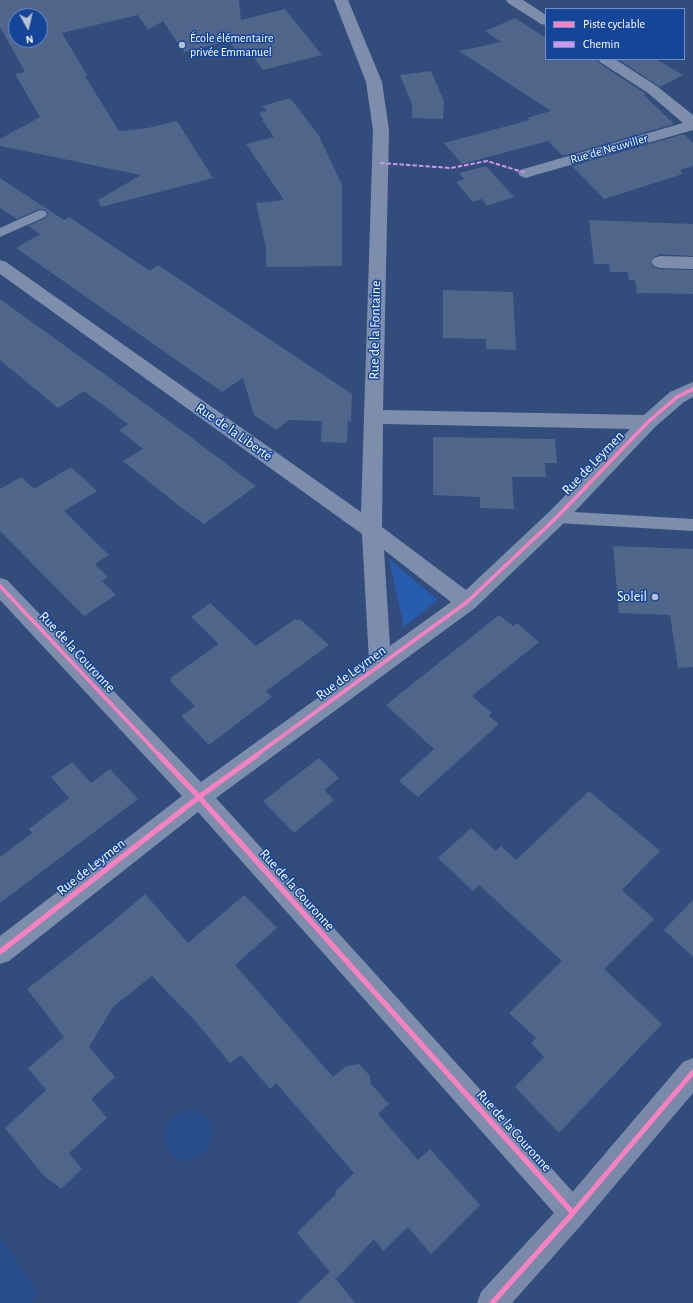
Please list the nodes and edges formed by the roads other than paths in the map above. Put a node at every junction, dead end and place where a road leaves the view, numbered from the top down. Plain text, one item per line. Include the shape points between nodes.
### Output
1 (341, 0) edge
2 (512, 0) edge
3 (545, 20) edge
4 (607, 60) edge
5 (693, 124) edge
6 (526, 173) dead end
7 (40, 214) dead end
8 (0, 233) edge
9 (660, 262) dead end
10 (693, 263) edge
11 (0, 266) edge
12 (693, 389) edge
13 (374, 416) junction
14 (648, 422) junction
15 (557, 517) junction
16 (693, 524) edge
17 (373, 531) junction
18 (0, 586) edge
19 (467, 602) junction
20 (380, 666) junction
21 (199, 797) junction
22 (0, 952) edge
23 (693, 1072) edge
24 (573, 1213) junction
25 (492, 1303) edge

1 - 13 street, Rue de la Fontaine via 374,82 381,130
2 - 3 street
4 - 5 street via 653,90
5 - 6 street, Rue de Neuwiller
7 - 8 lane
9 - 10 street
11 - 17 street, Rue de la Liberté
12 - 14 street, Rue de Leymen via 677,397
13 - 14 street, Rue de Leymen
13 - 17 street, Rue de la Fontaine via 371,510
14 - 15 street, Rue de Leymen
15 - 16 lane
15 - 19 street, Rue de Leymen
17 - 19 street, Rue de la Liberté
17 - 20 street, Rue de la Fontaine
18 - 21 street, Rue de la Couronne
19 - 20 street, Rue de Leymen
20 - 21 street, Rue de Leymen
21 - 22 street, Rue de Leymen
21 - 24 street, Rue de la Couronne
23 - 24 main road
24 - 25 main road

